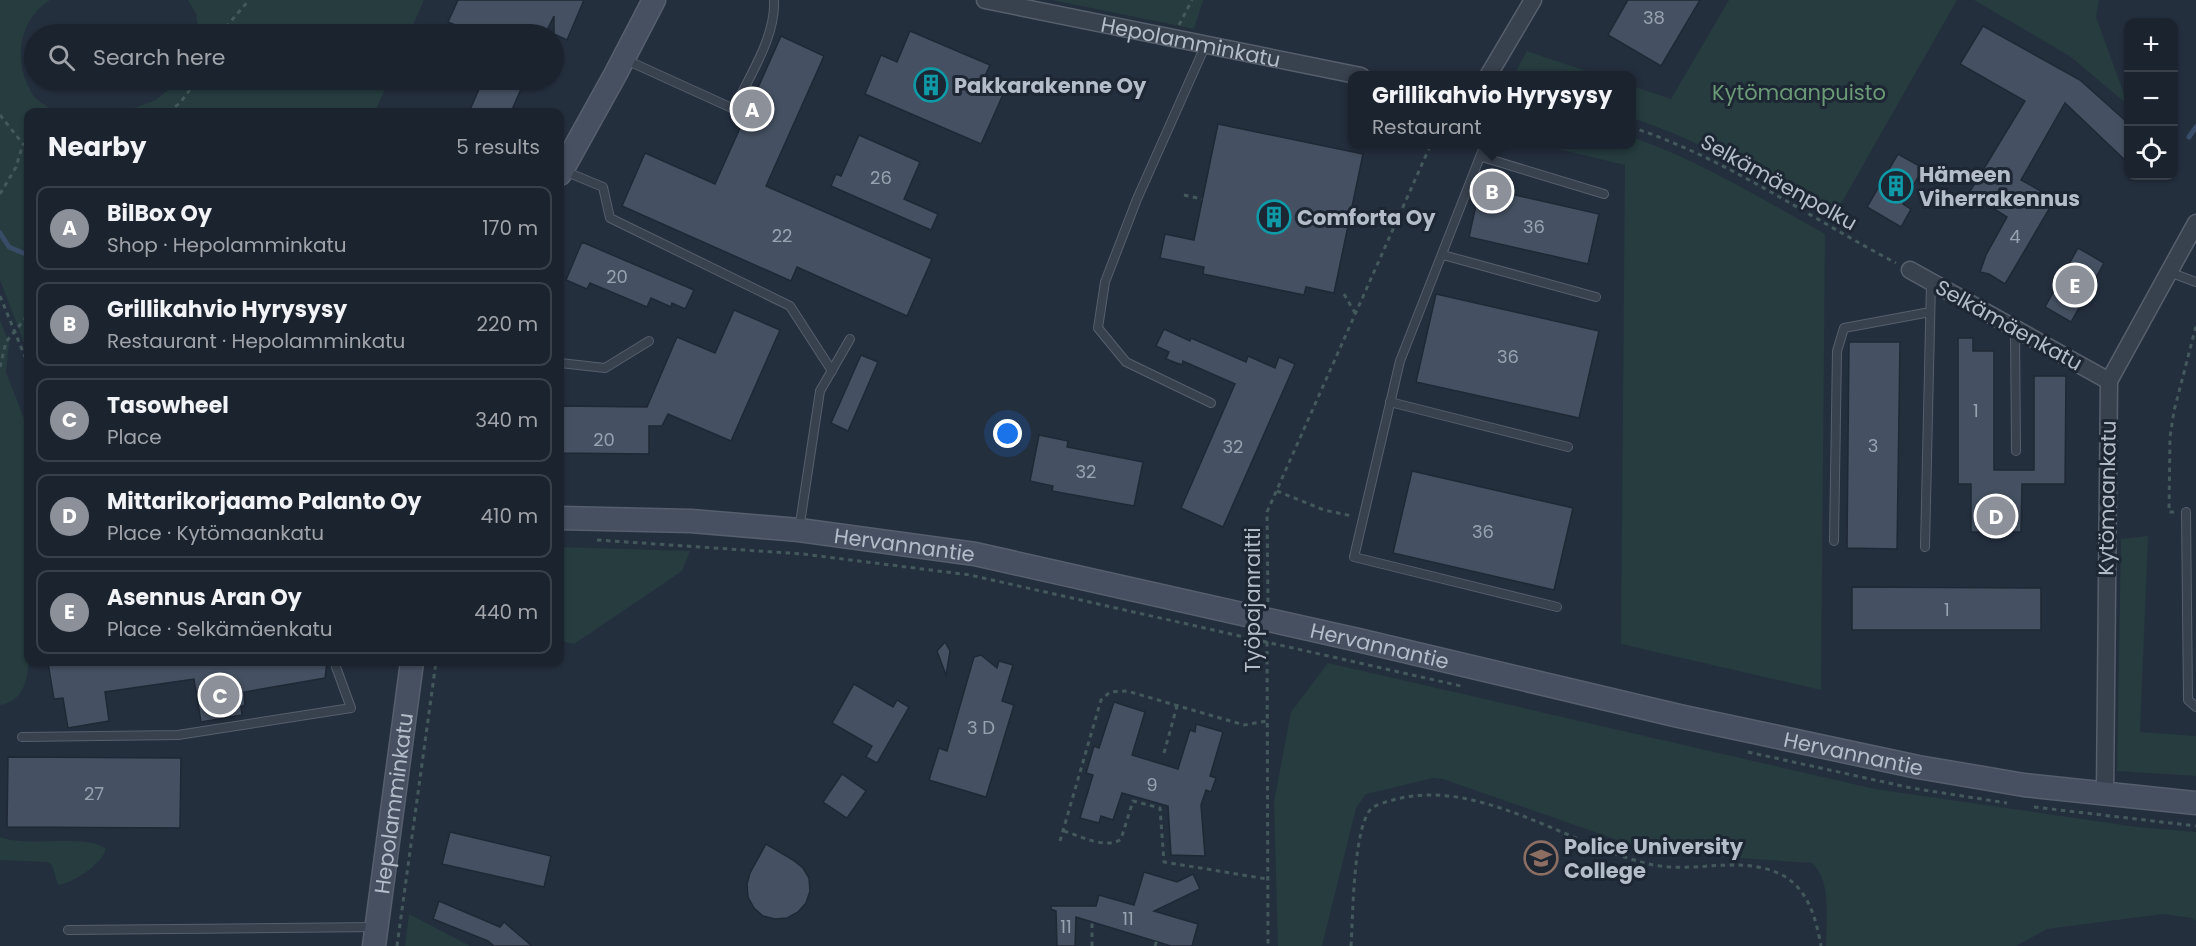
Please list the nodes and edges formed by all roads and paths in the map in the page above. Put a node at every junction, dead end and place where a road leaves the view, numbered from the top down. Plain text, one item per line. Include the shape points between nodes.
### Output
1 (249, 0) edge
2 (654, 0) edge
3 (774, 0) edge
4 (985, 0) edge
5 (1192, 0) edge
6 (1533, 0) edge
7 (229, 24) edge
8 (1172, 37) junction
9 (1206, 44) junction
10 (624, 59) junction
11 (1490, 71) edge
12 (1348, 72) edge
13 (190, 90) edge
14 (173, 108) edge
15 (0, 115) edge
16 (1636, 128) edge
17 (23, 144) joint
18 (1429, 149) edge
19 (1484, 149) edge
20 (1482, 157) junction
21 (564, 165) edge
22 (564, 173) edge
23 (0, 194) edge
24 (1604, 194) dead end
25 (1184, 195) dead end
26 (1202, 199) dead end
27 (2196, 223) edge
28 (1443, 255) junction
29 (1910, 270) joint
30 (2169, 272) junction
31 (1931, 281) junction
32 (2196, 282) edge
33 (1344, 294) dead end
34 (0, 296) edge
35 (1596, 297) dead end
36 (1930, 312) junction
37 (1356, 314) junction
38 (24, 319) edge
39 (2196, 326) edge
40 (2015, 328) junction
41 (14, 330) junction
42 (850, 339) dead end
43 (649, 341) dead end
44 (24, 354) edge
45 (564, 363) edge
46 (0, 365) edge
47 (832, 370) junction
48 (2109, 381) junction
49 (1390, 402) junction
50 (1211, 404) dead end
51 (1568, 447) dead end
52 (2016, 451) dead end
53 (1277, 491) junction
54 (2186, 512) joint
55 (564, 518) edge
56 (1363, 519) junction
57 (799, 530) junction
58 (596, 540) dead end
59 (1834, 541) dead end
60 (1925, 548) dead end
61 (1557, 607) dead end
62 (1267, 630) junction
63 (336, 666) edge
64 (411, 666) edge
65 (435, 666) edge
66 (1466, 687) dead end
67 (1177, 706) junction
68 (2196, 707) edge
69 (1267, 721) junction
70 (22, 737) dead end
71 (1746, 752) dead end
72 (1164, 753) dead end
73 (2105, 795) junction
74 (2196, 803) edge
75 (2018, 805) dead end
76 (2029, 806) dead end
77 (2196, 826) edge
78 (1064, 831) junction
79 (1060, 841) dead end
80 (1268, 879) junction
81 (1092, 922) dead end
82 (68, 930) dead end
83 (375, 936) edge
84 (1157, 940) dead end
85 (397, 946) edge
86 (1092, 946) edge
87 (1155, 946) edge
88 (1268, 946) edge
89 (1352, 946) edge
90 (1821, 946) edge

1 - 7 path
2 - 10 main road
3 - 10 lane via 775,15 769,32 734,109
4 - 8 street, Hepolamminkatu
5 - 8 path
6 - 11 street
8 - 9 street, Hepolamminkatu
9 - 12 street, Hepolamminkatu
9 - 50 lane via 1105,282 1098,328 1126,362
10 - 21 main road
13 - 14 path
15 - 17 path
16 - 29 path, Selkämäenpolku via 1726,167
17 - 23 path via 16,167
18 - 37 path, Työpajanraitti
19 - 20 lane
20 - 24 lane
20 - 28 lane
22 - 47 lane via 603,187 610,218 790,306
25 - 26 path
27 - 30 street, Kytömaankatu
28 - 35 lane
28 - 49 lane via 1400,361
29 - 31 street, Selkämäenkatu
30 - 32 lane
30 - 48 street, Kytömaankatu
31 - 36 lane
31 - 40 street, Selkämäenkatu
33 - 37 path
34 - 41 path
36 - 59 lane via 1844,328 1837,351
36 - 60 lane
37 - 53 path, Työpajanraitti
38 - 41 path
39 - 54 path via 2170,437 2169,512
40 - 48 street, Selkämäenkatu
40 - 52 lane
41 - 44 path
41 - 46 path
42 - 47 lane
43 - 45 lane via 605,368
47 - 57 lane via 820,391
48 - 73 street, Kytömaankatu
49 - 51 lane
49 - 56 lane
53 - 56 path via 1324,510
53 - 62 path, Työpajanraitti via 1267,512
54 - 68 lane via 2187,700
55 - 57 main road, Hervannantie via 691,521
56 - 61 lane via 1354,557
57 - 62 main road, Hervannantie via 975,555
58 - 62 path via 803,554 970,575
62 - 66 path
62 - 69 path, Työpajanraitti
62 - 73 main road, Hervannantie via 1918,767
63 - 70 lane via 351,708 178,735
64 - 83 main road, Hepolamminkatu
65 - 85 path
67 - 69 path via 1244,725
67 - 72 path
67 - 78 path via 1127,691 1110,692 1101,700
69 - 80 path, Työpajanraitti
71 - 75 path via 1901,786
73 - 74 main road, Hervannantie
76 - 77 path
78 - 79 path
78 - 80 path via 1116,843 1121,839 1133,801 1160,808 1164,862
80 - 88 path, Työpajanraitti
81 - 86 path
82 - 83 lane
84 - 87 path
89 - 90 path via 1358,848 1366,815 1373,807 1413,794 1449,796 1488,805 1650,865 1740,865 1776,872 1803,892

